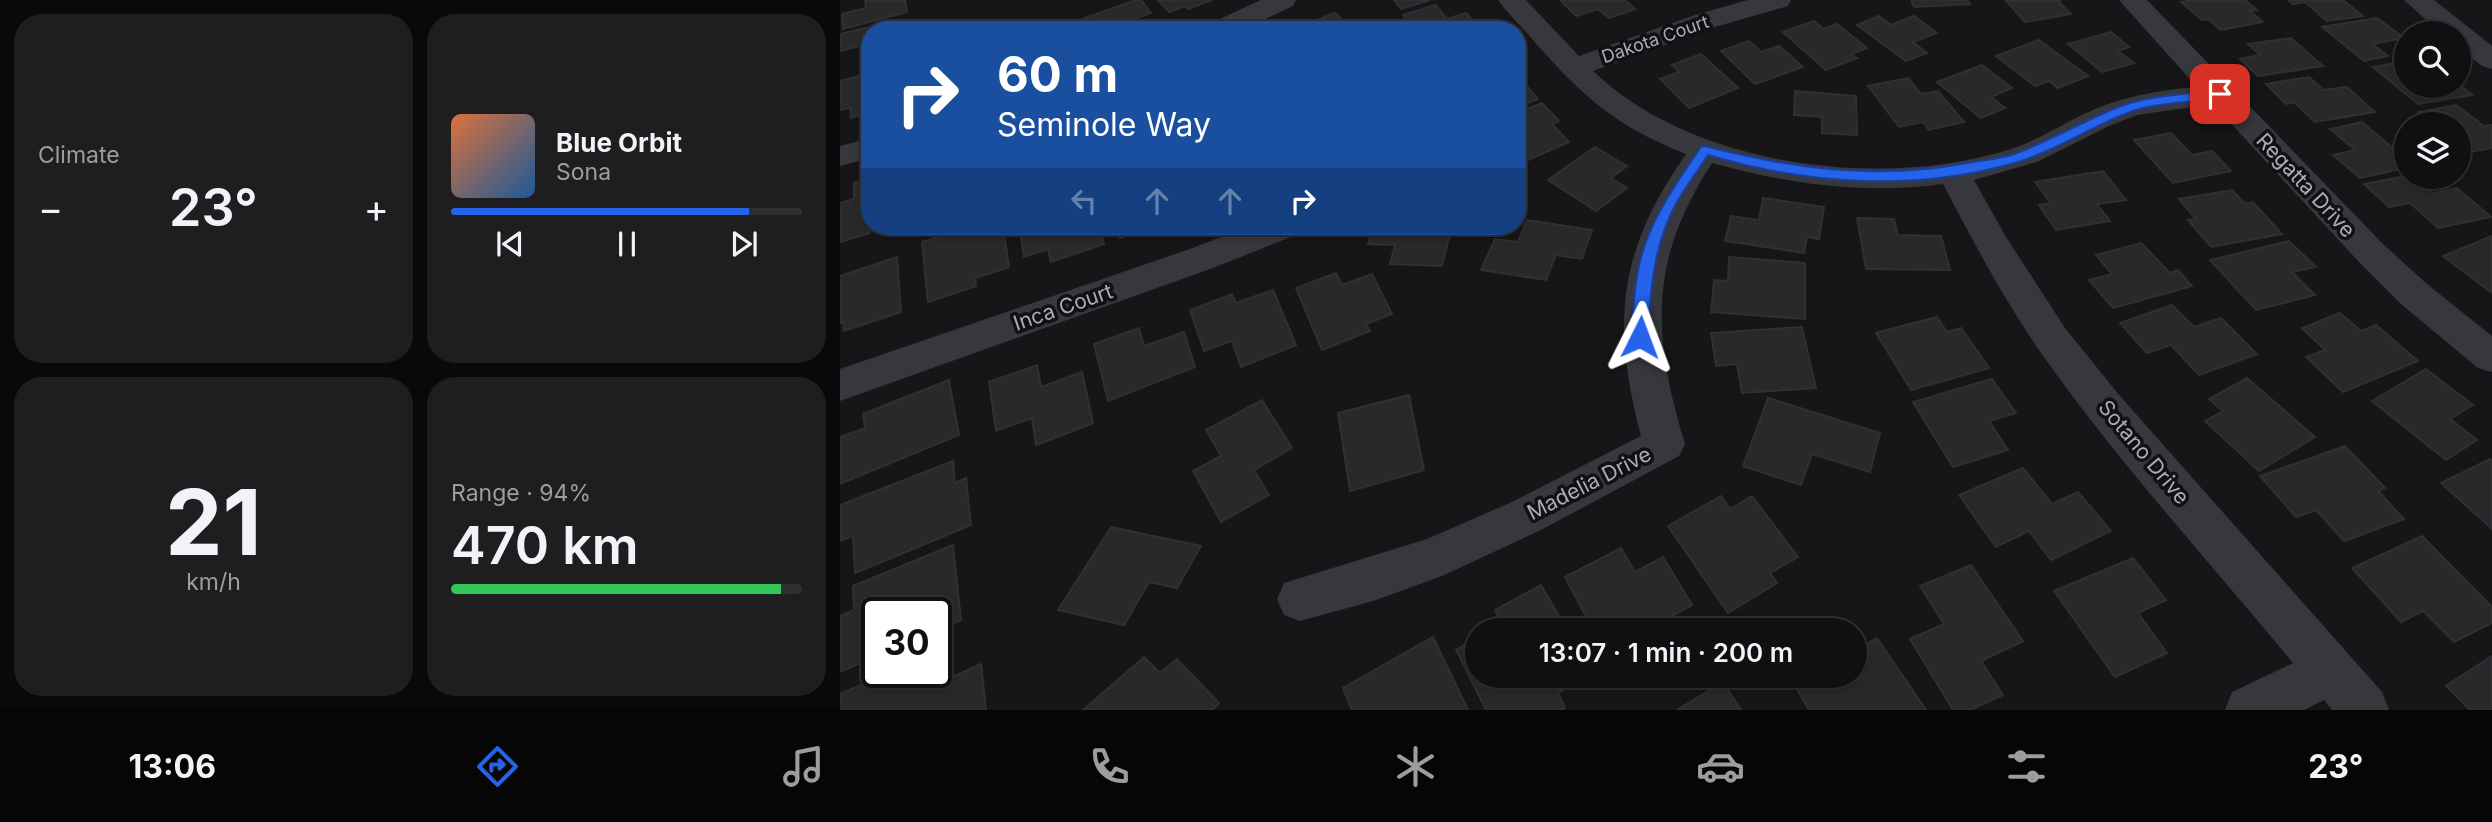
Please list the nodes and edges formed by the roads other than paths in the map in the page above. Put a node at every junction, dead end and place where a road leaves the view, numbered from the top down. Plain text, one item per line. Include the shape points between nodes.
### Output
1 (1283, 0) edge
2 (1511, 0) edge
3 (1778, 0) edge
4 (2133, 0) edge
5 (2417, 0) edge
6 (1238, 21) edge
7 (2442, 21) edge
8 (2471, 44) edge
9 (2492, 60) edge
10 (1573, 68) junction
11 (2220, 94) junction
12 (861, 150) edge
13 (1705, 150) junction
14 (840, 156) edge
15 (1953, 172) junction
16 (1262, 235) edge
17 (2492, 357) edge
18 (840, 385) edge
19 (1300, 600) dead end
20 (2331, 671) junction
21 (2250, 710) edge
22 (2364, 710) edge

1 - 6 street
2 - 10 street
3 - 10 street, Dakota Court
4 - 11 street, Regatta Drive
5 - 7 street
8 - 9 street
10 - 13 street via 1625,112
11 - 15 street via 2158,100 2127,109 2016,158
11 - 17 street, Regatta Drive via 2371,253
12 - 14 street
13 - 15 street via 1785,169 1848,177
13 - 19 street, Madelia Drive via 1671,199 1643,281 1640,337 1650,400 1664,444 1444,554
15 - 20 street, Sotano Drive via 2052,338 2106,408
16 - 18 street, Inca Court
20 - 21 street
20 - 22 street, Sotano Drive

